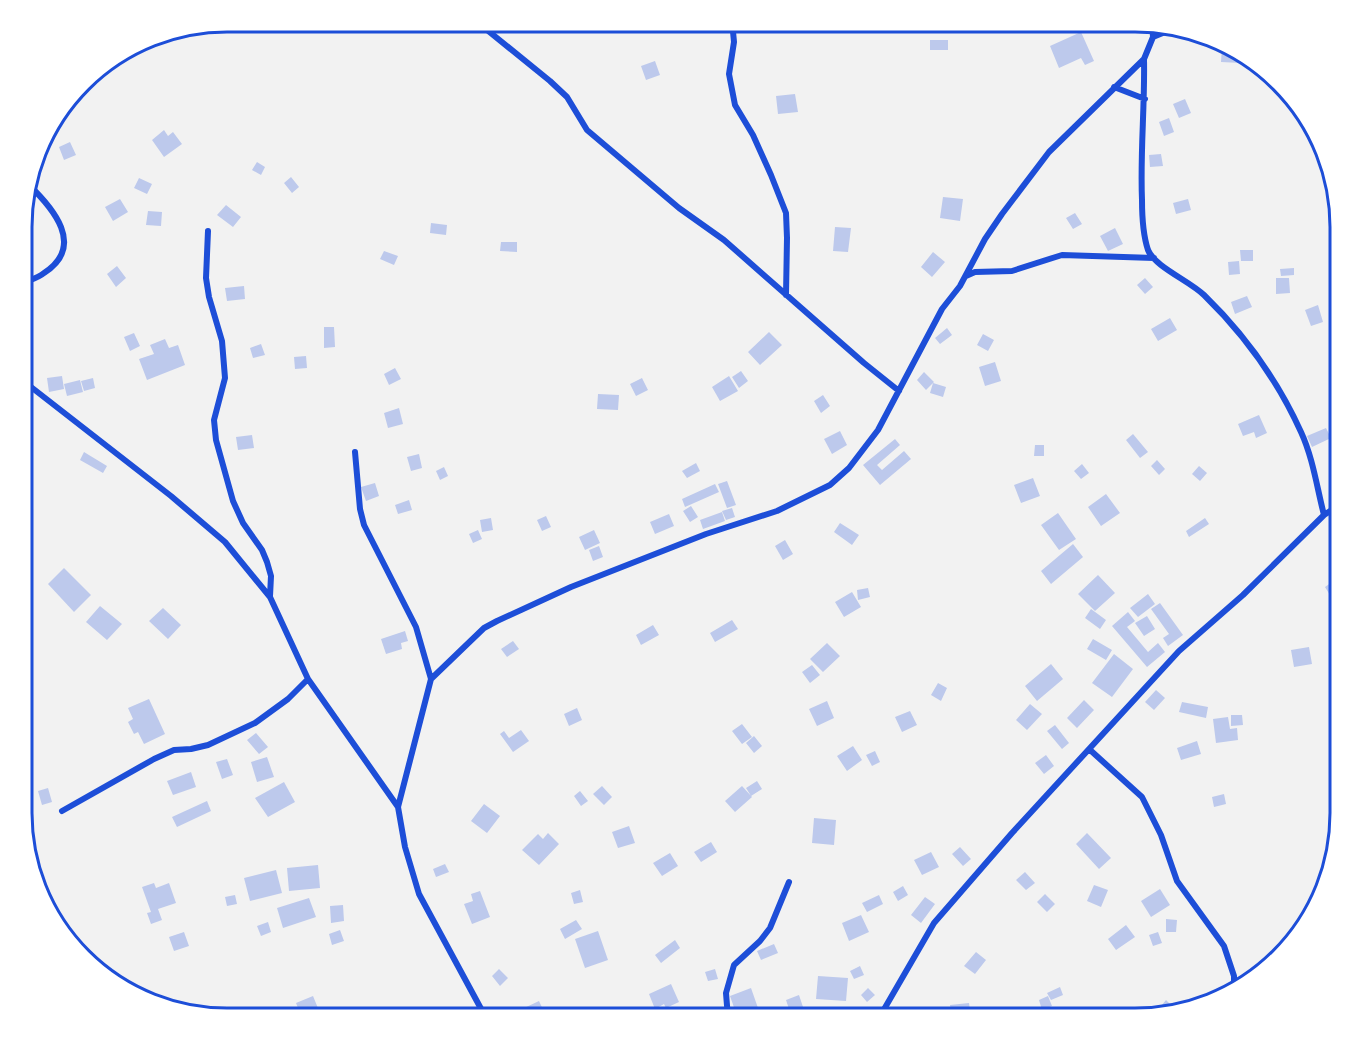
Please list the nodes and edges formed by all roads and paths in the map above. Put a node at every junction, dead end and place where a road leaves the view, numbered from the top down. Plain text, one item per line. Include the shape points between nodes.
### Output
1 (490, 32) edge
2 (733, 32) edge
3 (1153, 33) edge
4 (1160, 33) edge
5 (1153, 36) junction
6 (1144, 59) junction
7 (1114, 87) junction
8 (1144, 99) junction
9 (35, 191) edge
10 (208, 231) dead end
11 (1154, 258) junction
12 (966, 276) junction
13 (32, 279) edge
14 (786, 295) junction
15 (32, 388) edge
16 (899, 391) junction
17 (355, 452) dead end
18 (1330, 511) edge
19 (1324, 515) junction
20 (270, 597) junction
21 (308, 679) junction
22 (431, 679) junction
23 (1089, 749) junction
24 (398, 807) junction
25 (62, 811) dead end
26 (789, 882) dead end
27 (1234, 980) edge
28 (480, 1007) edge
29 (727, 1008) edge
30 (885, 1008) edge

1 - 14 street via 567,97 587,130
2 - 14 street via 729,74 735,105 753,135 786,213
3 - 5 street
4 - 5 street
5 - 6 street
6 - 7 street
6 - 8 street
7 - 8 street
7 - 12 street via 1049,152 996,222
8 - 11 street via 1143,220
9 - 13 street via 58,219 65,244 55,264
10 - 20 street via 206,278 222,341 225,378 214,420 216,440 233,501 267,562
11 - 12 street via 1062,255 1011,271
11 - 19 street via 1202,293 1261,362 1302,433
12 - 16 street via 942,309
14 - 16 street
15 - 20 street via 225,542
16 - 22 street via 878,430 849,468 830,485 777,511 667,549 497,621 484,628
17 - 22 street via 364,525 416,627
18 - 19 street
19 - 23 street via 1244,595 1179,651
20 - 21 street
21 - 24 street
21 - 25 street via 255,723 208,745 174,750 154,759
22 - 24 street
23 - 27 street via 1142,797 1177,881 1224,946
23 - 30 street via 934,923
24 - 28 street via 419,894
26 - 29 street via 770,928 734,965 726,993

